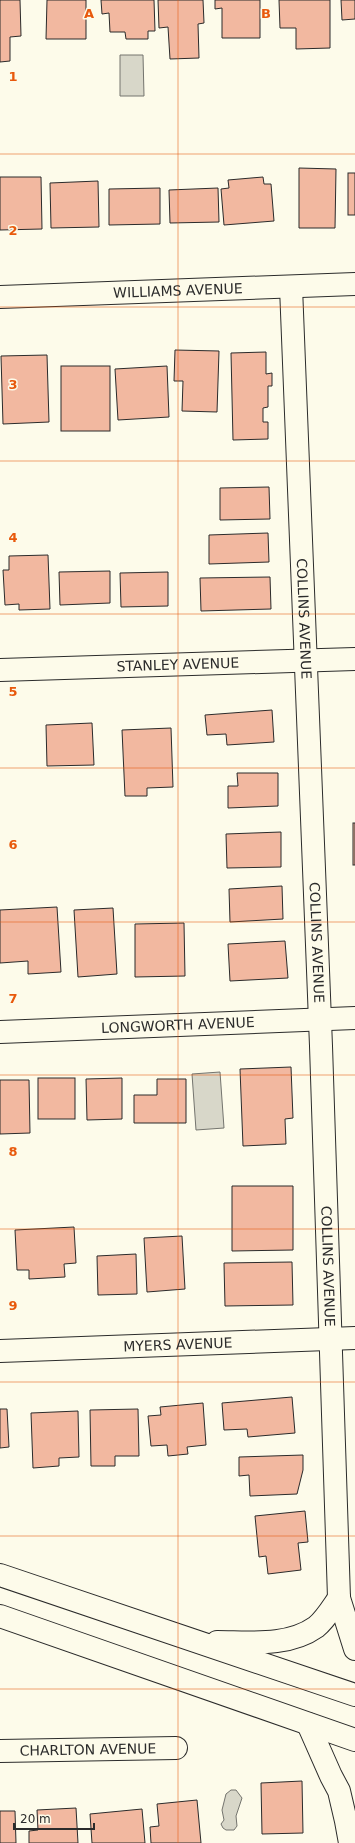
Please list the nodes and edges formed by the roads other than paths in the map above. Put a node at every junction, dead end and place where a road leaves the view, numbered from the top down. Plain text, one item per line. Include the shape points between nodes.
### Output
1 (355, 284) edge
2 (291, 286) junction
3 (0, 297) edge
4 (355, 659) edge
5 (306, 660) junction
6 (0, 670) edge
7 (355, 1018) edge
8 (320, 1020) junction
9 (0, 1032) edge
10 (355, 1338) edge
11 (330, 1339) junction
12 (0, 1351) edge
13 (0, 1575) edge
14 (339, 1598) junction
15 (0, 1616) edge
16 (202, 1642) junction
17 (355, 1649) edge
18 (355, 1695) edge
19 (308, 1724) junction
20 (355, 1740) edge
21 (176, 1748) dead end
22 (0, 1751) edge
23 (350, 1843) edge

1 - 2 main road, WILLIAMS AVENUE
2 - 3 main road, WILLIAMS AVENUE
2 - 5 main road, COLLINS AVENUE
4 - 5 main road, STANLEY AVENUE
5 - 6 main road, STANLEY AVENUE
5 - 8 main road, COLLINS AVENUE
7 - 8 main road, LONGWORTH AVENUE
8 - 9 main road, LONGWORTH AVENUE
8 - 11 main road, COLLINS AVENUE
10 - 11 main road, MYERS AVENUE
11 - 12 main road, MYERS AVENUE
11 - 14 main road, COLLINS AVENUE
13 - 16 main road
14 - 16 main road via 316,1626 299,1635 279,1641
14 - 17 main road, COLLINS AVENUE
15 - 19 main road
16 - 18 main road
19 - 20 main road
19 - 23 main road via 339,1791
21 - 22 main road, CHARLTON AVENUE

